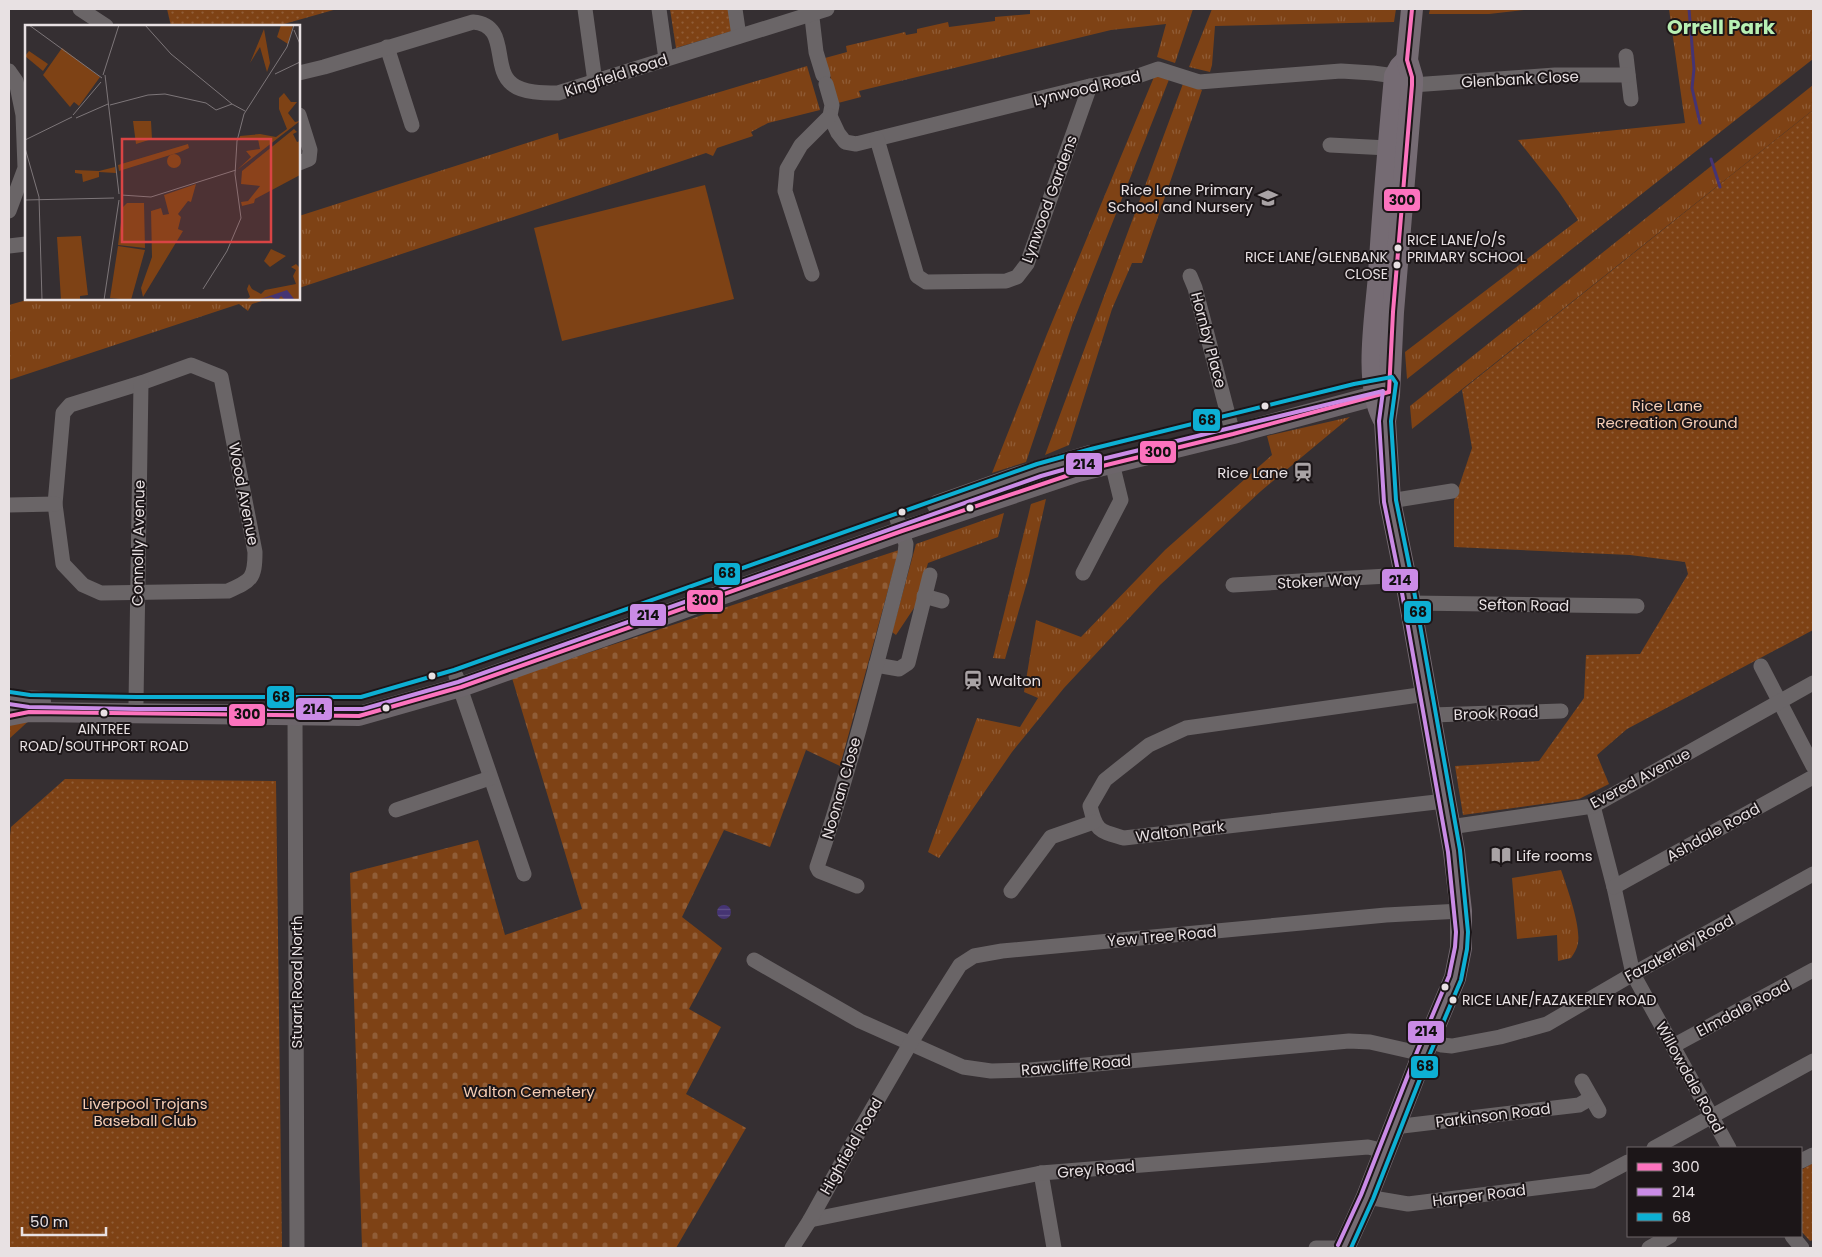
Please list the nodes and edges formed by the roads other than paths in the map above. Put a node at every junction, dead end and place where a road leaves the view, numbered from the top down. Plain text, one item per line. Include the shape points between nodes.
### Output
1 (585, 9) edge
2 (660, 9) edge
3 (735, 9) edge
4 (827, 9) edge
5 (1412, 9) edge
6 (89, 11) edge
7 (811, 11) edge
8 (105, 25) edge
9 (739, 36) junction
10 (387, 47) junction
11 (1626, 56) dead end
12 (666, 59) junction
13 (9, 71) edge
14 (300, 73) edge
15 (1405, 74) junction
16 (1628, 75) junction
17 (595, 82) junction
18 (1090, 86) junction
19 (1631, 99) dead end
20 (831, 111) junction
21 (25, 115) edge
22 (300, 118) edge
23 (413, 127) dead end
24 (877, 140) junction
25 (1330, 145) dead end
26 (1388, 148) junction
27 (300, 163) edge
28 (9, 211) edge
29 (25, 244) edge
30 (9, 246) edge
31 (812, 274) dead end
32 (1190, 276) dead end
33 (141, 383) junction
34 (1383, 400) junction
35 (1231, 428) junction
36 (1112, 463) junction
37 (1025, 482) junction
38 (1452, 491) dead end
39 (1390, 501) junction
40 (55, 504) junction
41 (9, 505) edge
42 (900, 525) junction
43 (1083, 573) dead end
44 (930, 574) dead end
45 (1405, 575) junction
46 (1233, 585) dead end
47 (137, 593) junction
48 (924, 596) junction
49 (942, 601) dead end
50 (1410, 603) junction
51 (1637, 606) dead end
52 (876, 665) junction
53 (1761, 666) dead end
54 (458, 681) junction
55 (1813, 683) edge
56 (9, 698) edge
57 (1779, 701) junction
58 (136, 703) junction
59 (1429, 705) junction
60 (1561, 711) dead end
61 (9, 716) edge
62 (294, 716) junction
63 (1813, 766) edge
64 (1813, 776) edge
65 (490, 778) junction
66 (1446, 801) junction
67 (1593, 806) junction
68 (396, 810) dead end
69 (1094, 822) junction
70 (1450, 828) junction
71 (524, 874) dead end
72 (1813, 874) edge
73 (857, 886) dead end
74 (1614, 887) junction
75 (1011, 891) dead end
76 (1461, 911) junction
77 (754, 960) dead end
78 (1813, 970) edge
79 (1632, 974) junction
80 (910, 1044) junction
81 (1673, 1046) junction
82 (1426, 1047) junction
83 (1813, 1061) edge
84 (1582, 1081) dead end
85 (1712, 1117) junction
86 (1394, 1127) junction
87 (1656, 1147) edge
88 (1728, 1147) edge
89 (1385, 1151) junction
90 (1813, 1154) edge
91 (1802, 1161) edge
92 (1627, 1163) edge
93 (1041, 1173) junction
94 (1367, 1197) junction
95 (810, 1220) junction
96 (1668, 1237) edge
97 (1793, 1237) edge
98 (297, 1248) edge
99 (792, 1248) edge
100 (1054, 1248) edge
101 (1316, 1248) edge
102 (1343, 1248) edge
103 (1649, 1248) edge
104 (1802, 1248) edge

1 - 17 street
2 - 12 street
3 - 9 street
4 - 7 street, Kingfield Road
5 - 15 highway
6 - 8 street
7 - 9 street, Kingfield Road
7 - 20 street, Lynwood Road
9 - 12 street, Kingfield Road
10 - 14 street, Kingfield Road
10 - 17 street, Kingfield Road via 477,22 492,31 506,77 516,87 558,93
10 - 23 street
11 - 16 street
12 - 17 street, Kingfield Road
13 - 21 street via 16,81
15 - 16 street, Glenbank Close
15 - 18 street, Lynwood Road via 1341,71 1209,82 1192,81 1158,69
15 - 26 highway
15 - 34 highway via 1393,312
16 - 19 street
18 - 24 street, Lynwood Road
18 - 24 street, Lynwood Gardens via 1027,264 1017,277 1006,281 926,282 918,276
20 - 24 street, Lynwood Road via 838,134 845,142 856,144
20 - 31 street via 801,145 787,169 785,191
21 - 28 street via 25,168
22 - 27 street via 310,150 308,160
25 - 26 street via 1346,152
26 - 34 highway via 1373,360
29 - 30 street
32 - 35 street, Hornby Place
33 - 40 street via 70,405 63,413
33 - 47 street, Connolly Avenue
33 - 47 street, Wood Avenue via 191,365 221,377 255,552 255,570 246,584 228,591
34 - 35 main road
34 - 39 highway
35 - 36 main road
35 - 37 main road via 1092,455 1039,470
36 - 37 main road
36 - 43 street via 1121,500
37 - 42 main road
37 - 42 main road via 1012,495
38 - 39 street
39 - 45 highway
40 - 41 street
40 - 47 street via 63,564 70,572 83,585 101,593
42 - 52 street, Noonan Close via 906,544
42 - 54 main road
44 - 48 street
45 - 46 street, Stoker Way
45 - 50 highway
47 - 58 street, Connolly Avenue
48 - 49 street
48 - 52 street via 908,663 899,669
50 - 51 street, Sefton Road
50 - 59 highway
52 - 73 street, Noonan Close via 817,866 819,871
53 - 57 street
54 - 58 main road via 362,703
54 - 62 main road via 359,716
54 - 65 street
55 - 57 street, Evered Avenue
56 - 58 main road
57 - 63 street
57 - 67 street, Evered Avenue
59 - 60 street, Brook Road
59 - 66 highway
59 - 69 street via 1186,728 1149,745 1105,780 1090,806
61 - 62 main road via 29,712
62 - 98 street, Stuart Road North
64 - 74 street, Ashdale Road
65 - 68 street
65 - 71 street
66 - 69 street, Walton Park via 1124,838 1103,832
66 - 70 highway
67 - 70 street, Evered Avenue
67 - 74 street, Willowdale Road
69 - 75 street via 1051,837
70 - 76 highway
72 - 79 street, Fazakerley Road
74 - 79 street, Willowdale Road
76 - 80 street, Yew Tree Road via 1386,915 974,956 960,965
76 - 82 highway via 1461,948 1455,978
77 - 80 street, Rawcliffe Road via 860,1020
78 - 81 street, Elmdale Road
79 - 81 street, Willowdale Road
79 - 82 street, Fazakerley Road via 1547,1024 1500,1037
80 - 82 street, Rawcliffe Road via 963,1067 991,1071 1349,1041
80 - 95 street, Highfield Road
81 - 85 street, Willowdale Road
82 - 86 highway
83 - 85 street
84 - 86 street, Parkinson Road via 1595,1104
85 - 87 street
85 - 88 street, Willowdale Road
86 - 89 highway
89 - 93 street, Grey Road via 1368,1147
89 - 94 highway
90 - 91 street
92 - 94 street, Harper Road via 1592,1181 1408,1204
93 - 95 street, Grey Road
93 - 100 street
94 - 102 highway
95 - 99 street, Highfield Road
96 - 103 street
97 - 104 street
101 - 102 street

